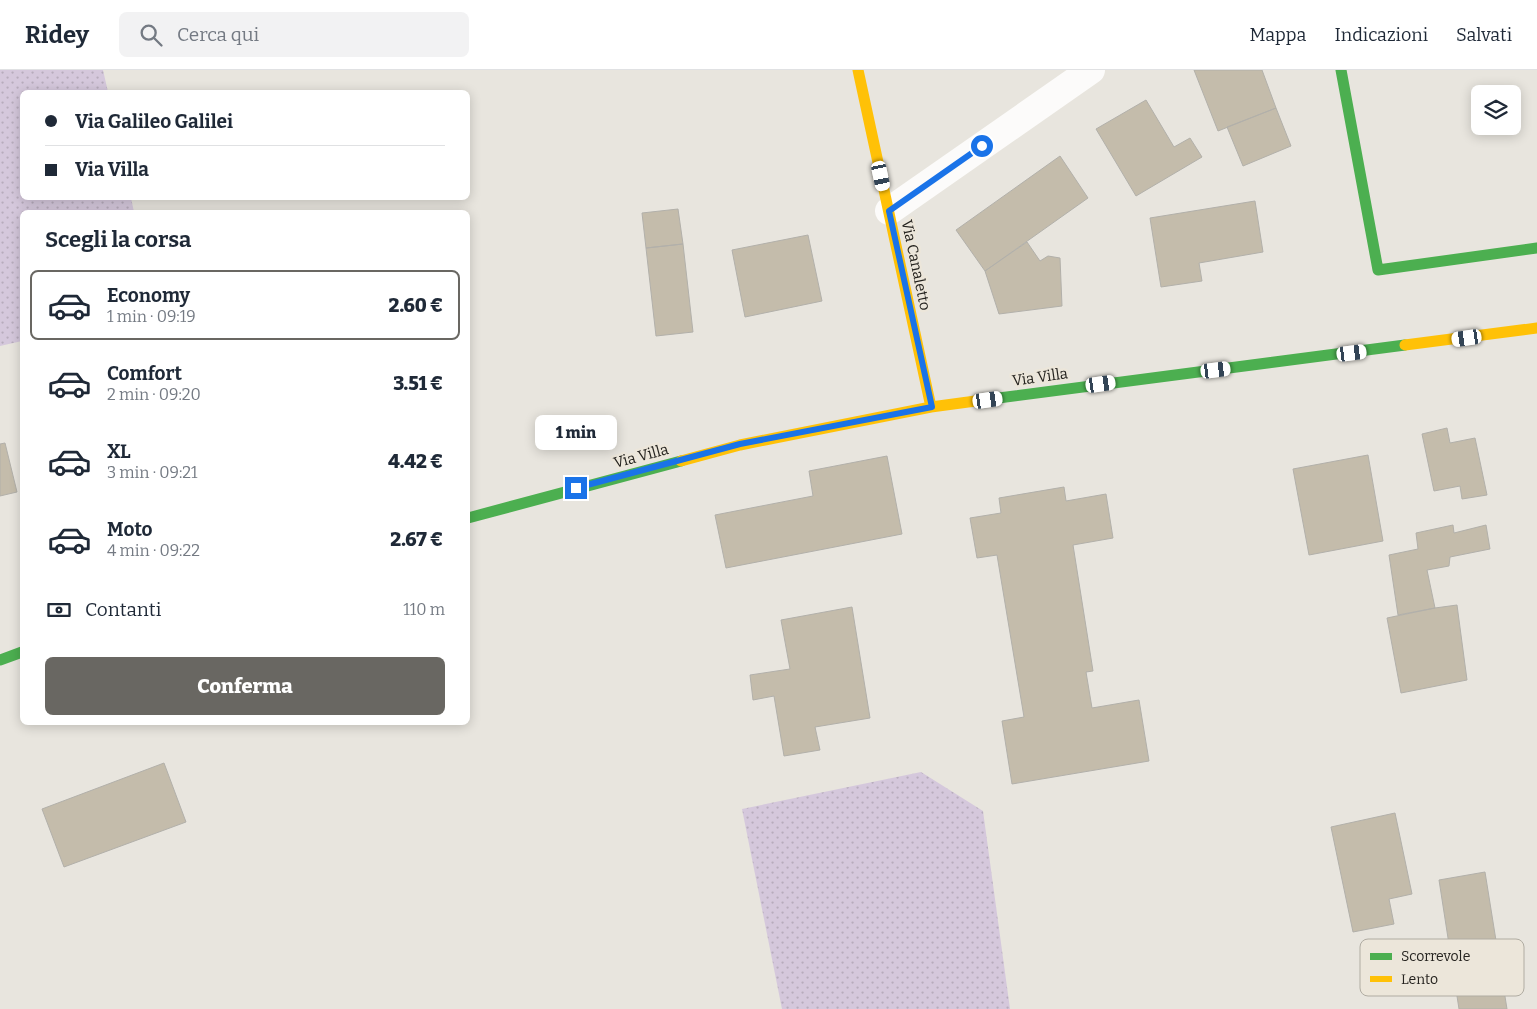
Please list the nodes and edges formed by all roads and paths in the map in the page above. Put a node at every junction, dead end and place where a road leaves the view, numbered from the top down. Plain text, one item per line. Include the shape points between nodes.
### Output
1 (858, 70) edge
2 (1091, 70) edge
3 (1341, 70) edge
4 (889, 211) junction
5 (1537, 248) edge
6 (1537, 328) edge
7 (932, 407) junction
8 (470, 517) edge
9 (20, 653) edge
10 (0, 660) edge

1 - 4 street, Via Canaletto
2 - 4 street
3 - 5 street via 1378,270
4 - 7 street, Via Canaletto
6 - 7 street, Via Villa
7 - 8 street, Via Villa via 740,444
9 - 10 street

